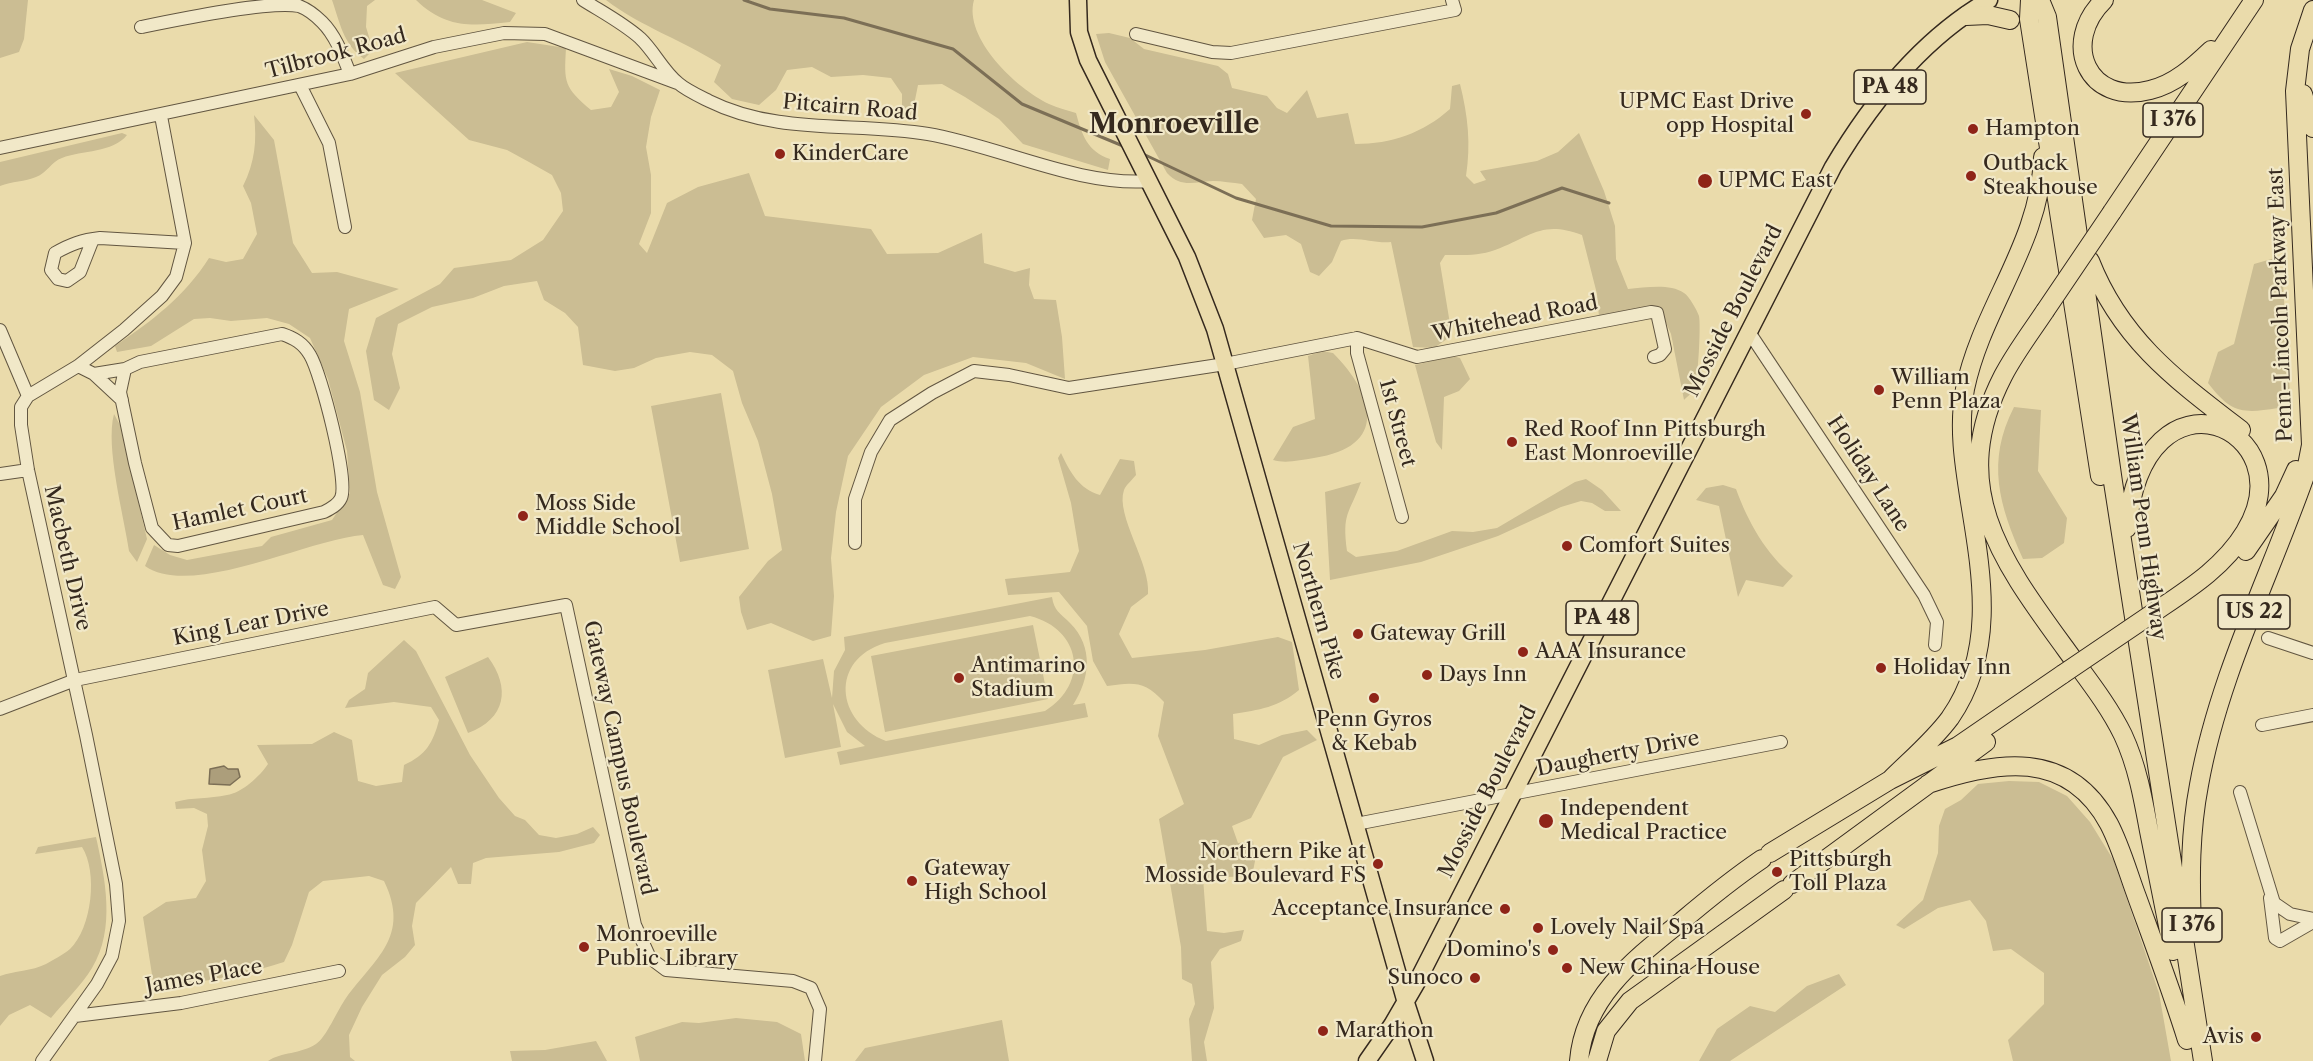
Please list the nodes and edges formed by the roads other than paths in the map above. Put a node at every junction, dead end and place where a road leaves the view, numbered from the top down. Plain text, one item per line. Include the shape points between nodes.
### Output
1 (583, 0) edge
2 (1078, 0) edge
3 (1976, 0) edge
4 (1989, 0) edge
5 (2030, 0) edge
6 (2040, 0) edge
7 (2104, 0) edge
8 (2254, 0) edge
9 (1453, 5) edge
10 (2313, 10) edge
11 (1966, 16) junction
12 (2010, 20) joint
13 (141, 27) dead end
14 (2235, 29) junction
15 (1136, 34) dead end
16 (2032, 43) junction
17 (2297, 63) junction
18 (350, 74) junction
19 (677, 83) junction
20 (300, 85) junction
21 (161, 116) junction
22 (2044, 119) junction
23 (2313, 128) edge
24 (0, 148) edge
25 (1150, 181) junction
26 (345, 227) dead end
27 (2079, 230) junction
28 (93, 239) dead end
29 (185, 243) junction
30 (0, 330) edge
31 (1749, 332) junction
32 (1357, 339) junction
33 (1654, 357) dead end
34 (1225, 364) junction
35 (78, 366) junction
36 (125, 369) junction
37 (94, 374) junction
38 (2310, 389) junction
39 (28, 396) junction
40 (122, 400) junction
41 (28, 470) junction
42 (0, 474) edge
43 (1980, 478) junction
44 (1402, 517) dead end
45 (2259, 533) junction
46 (855, 543) dead end
47 (1979, 556) junction
48 (2124, 557) junction
49 (435, 607) joint
50 (2154, 619) junction
51 (2268, 638) dead end
52 (1935, 645) dead end
53 (2313, 653) edge
54 (75, 680) junction
55 (2065, 681) junction
56 (0, 709) edge
57 (2313, 715) edge
58 (2262, 725) dead end
59 (1781, 742) dead end
60 (1890, 780) junction
61 (1928, 784) junction
62 (2240, 792) dead end
63 (1512, 794) junction
64 (1356, 825) junction
65 (2192, 836) joint
66 (2269, 893) junction
67 (2313, 920) edge
68 (2173, 951) junction
69 (339, 971) dead end
70 (1406, 1004) junction
71 (2195, 1014) junction
72 (75, 1016) junction
73 (2187, 1040) junction
74 (42, 1061) edge
75 (815, 1061) edge
76 (1367, 1061) edge
77 (1425, 1061) edge
78 (1579, 1061) edge
79 (1597, 1061) edge
80 (2190, 1061) edge
81 (2203, 1061) edge

1 - 19 street, Pitcairn Road via 638,37
2 - 25 main road, Northern Pike via 1083,45
3 - 11 highway
4 - 11 main road, Mosside Boulevard / PA 48
5 - 16 highway, William Penn Highway
6 - 27 highway, William Penn Highway via 2047,16
7 - 14 highway via 2086,24 2082,51 2093,77 2118,91 2149,91 2174,81
8 - 14 highway, I 376
9 - 15 street via 1231,53
10 - 17 highway, Penn-Lincoln Parkway East
11 - 12 highway
11 - 31 main road, Mosside Boulevard / PA 48 via 1903,73 1859,125 1833,167
12 - 16 main road
13 - 18 street via 254,7 298,6 331,32
14 - 43 highway, I 376, bridge via 2010,363 1993,399 1982,438
16 - 22 highway, William Penn Highway
17 - 23 highway
17 - 38 highway, Penn-Lincoln Parkway East via 2295,106
18 - 19 street, Tilbrook Road via 466,39 504,33 545,34
18 - 20 street, Tilbrook Road
19 - 25 street, Pitcairn Road via 710,102 773,122 926,134 1119,183
20 - 21 street, Tilbrook Road
20 - 26 street via 328,143
21 - 24 street, Tilbrook Road
21 - 29 street
22 - 47 highway via 2042,175 2030,229 1976,352 1963,401 1962,449
22 - 68 highway, William Penn Highway via 2152,795
25 - 34 main road, Northern Pike via 1186,257
27 - 45 highway via 2103,291 2134,338 2167,372 2248,436 2260,453 2268,488
27 - 48 highway, William Penn Highway
28 - 29 street
29 - 35 street via 176,277 162,296
30 - 39 street
31 - 52 street, Holiday Lane via 1924,595 1937,622
31 - 63 main road, Mosside Boulevard / PA 48
32 - 33 street, Whitehead Road via 1417,357 1650,312 1657,313 1665,349
32 - 34 street, Whitehead Road
32 - 44 street, 1st Street via 1357,353
34 - 46 street, Whitehead Road via 1069,388 974,371 891,420 871,452 855,499
34 - 64 main road, Northern Pike
35 - 37 street
35 - 39 street
36 - 37 street, Hamlet Court
36 - 40 street, Hamlet Court
36 - 40 street, Hamlet Court via 140,362 282,334 294,338 311,357 324,390 341,470 341,499 324,512 178,546 168,545 152,528
37 - 40 street
38 - 45 highway via 2294,476
38 - 65 highway, Penn-Lincoln Parkway East / US 22 via 2311,444 2305,476 2219,705 2199,785
39 - 41 street, Macbeth Drive via 21,407 21,424
41 - 42 street
41 - 54 street, Macbeth Drive
43 - 47 highway
43 - 68 highway via 1986,513 2001,555 2108,709 2127,744 2140,788
45 - 50 highway via 2223,577
47 - 60 highway via 1983,621 1969,681 1941,729
48 - 50 highway via 2133,486 2154,446 2178,429 2199,424 2220,428 2242,441 2253,456 2259,475 2258,501 2251,522 2215,568
48 - 71 highway, William Penn Highway
49 - 54 street, King Lear Drive
49 - 75 street, Gateway Campus Boulevard via 456,625 566,605 635,925 650,958 666,970 793,981 811,988 820,1009
50 - 55 highway
51 - 53 street
54 - 56 street, King Lear Drive
54 - 72 street, Macbeth Drive via 116,884 119,921 112,956
55 - 60 highway via 1958,746
55 - 61 highway
57 - 58 street
59 - 63 street, Daugherty Drive
60 - 78 highway via 1766,856 1617,978 1588,1022
61 - 73 highway via 1995,765 2023,765 2061,777 2093,801 2116,840
61 - 79 highway via 1630,1001 1606,1031
62 - 66 street
63 - 64 street, Daugherty Drive
63 - 70 main road, Mosside Boulevard / PA 48
64 - 70 main road, Northern Pike
65 - 71 highway, Penn-Lincoln Parkway East / I 376
66 - 67 street via 2280,908
66 - 67 street via 2275,938 2287,940
68 - 73 highway, William Penn Highway
69 - 72 street, James Place via 181,1003
70 - 76 main road, Mosside Boulevard / PA 48
70 - 77 main road, Northern Pike
71 - 81 highway, William Penn Highway
72 - 74 street, Macbeth Drive
73 - 80 highway, William Penn Highway

